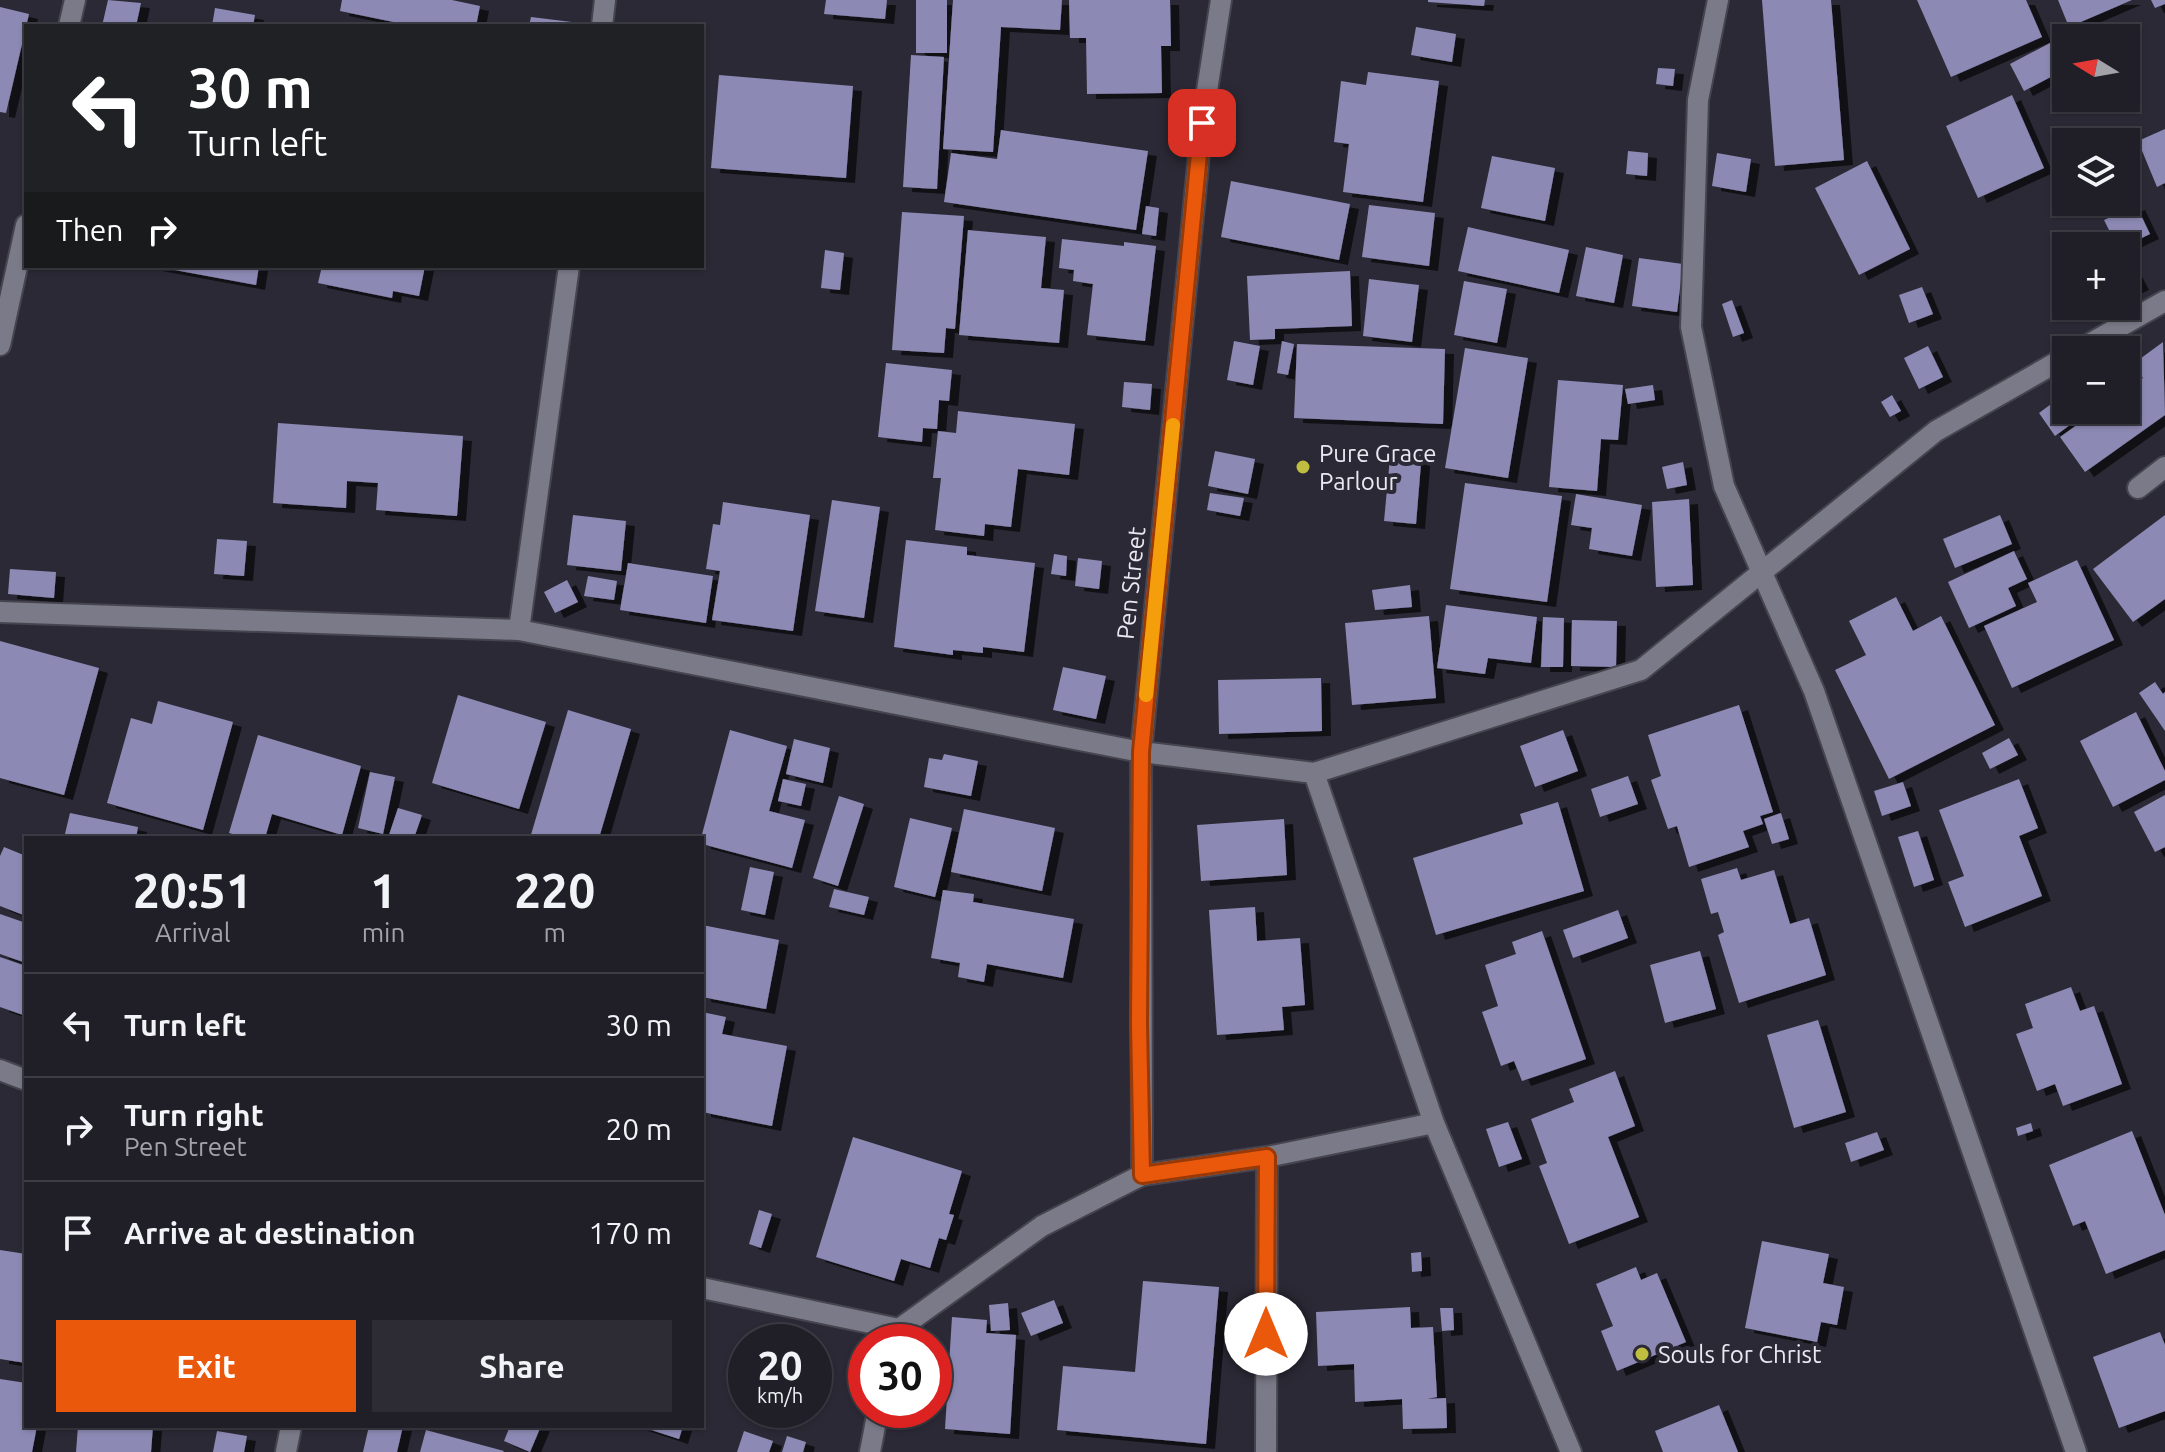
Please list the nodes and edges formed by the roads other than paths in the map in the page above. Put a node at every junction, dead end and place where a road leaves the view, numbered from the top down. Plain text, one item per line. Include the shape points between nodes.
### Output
1 (75, 0) edge
2 (605, 0) edge
3 (1221, 0) edge
4 (1718, 0) edge
5 (69, 24) edge
6 (602, 24) edge
7 (24, 234) edge
8 (569, 268) edge
9 (2165, 301) edge
10 (2104, 336) edge
11 (0, 345) edge
12 (2052, 365) edge
13 (2165, 467) edge
14 (2138, 488) dead end
15 (1763, 569) junction
16 (0, 612) edge
17 (519, 630) junction
18 (1141, 752) junction
19 (1314, 773) junction
20 (0, 1070) edge
21 (24, 1079) edge
22 (1434, 1123) junction
23 (1267, 1157) junction
24 (1142, 1175) junction
25 (704, 1288) edge
26 (848, 1324) edge
27 (913, 1324) edge
28 (291, 1428) edge
29 (875, 1428) edge
30 (286, 1452) edge
31 (870, 1452) edge
32 (1266, 1452) edge
33 (1571, 1452) edge
34 (2076, 1452) edge

1 - 5 street
2 - 6 street
3 - 18 street, Pen Street via 1202,123
4 - 15 street via 1698,100 1691,327 1724,486
7 - 11 street
8 - 17 street
9 - 10 street
12 - 15 street via 1936,431
13 - 14 street
15 - 19 street via 1641,670
15 - 34 street via 1814,691
16 - 17 street
17 - 18 street
18 - 19 street
18 - 24 street, Pen Street
19 - 22 street
20 - 21 street
22 - 23 street
22 - 33 street
23 - 24 street
23 - 32 street
24 - 27 street via 1042,1226
25 - 26 street
28 - 30 street
29 - 31 street

